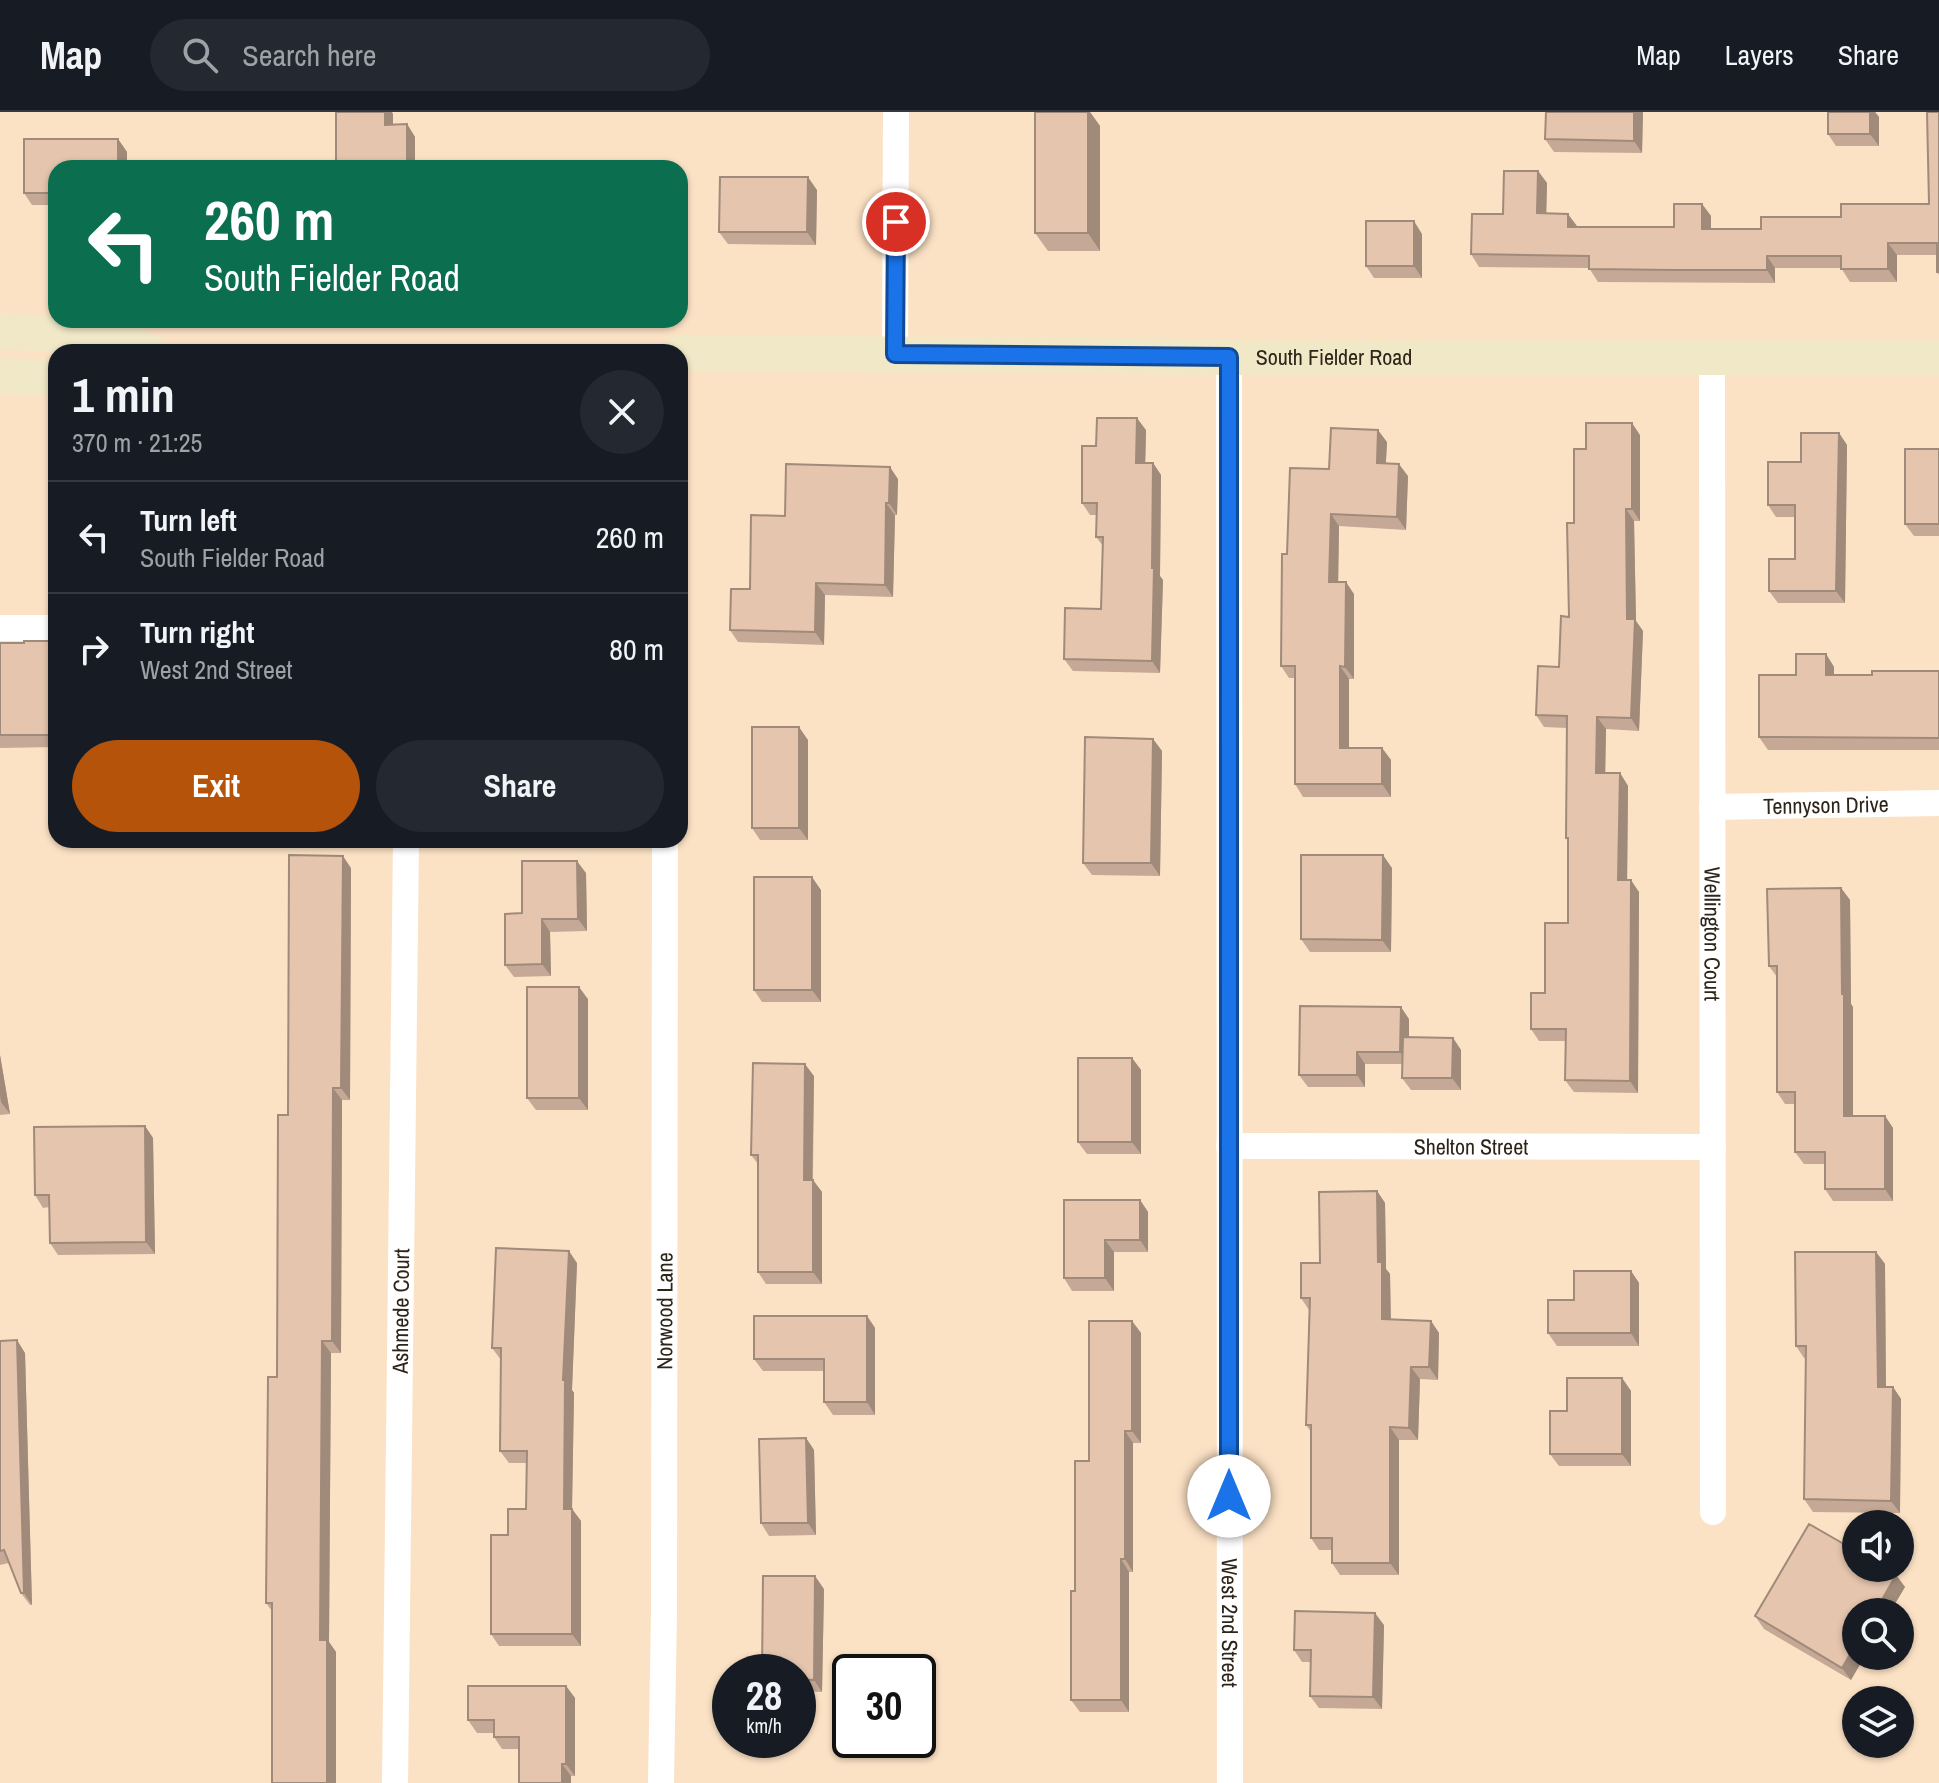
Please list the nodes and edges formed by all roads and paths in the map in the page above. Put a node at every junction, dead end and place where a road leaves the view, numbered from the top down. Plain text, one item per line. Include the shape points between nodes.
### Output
1 (896, 112) edge
2 (0, 331) edge
3 (127, 344) edge
4 (688, 353) edge
5 (895, 354) junction
6 (1712, 356) junction
7 (1229, 357) junction
8 (1939, 357) edge
9 (0, 376) edge
10 (48, 378) edge
11 (0, 628) edge
12 (48, 628) edge
13 (1939, 803) edge
14 (1712, 807) junction
15 (406, 848) edge
16 (665, 848) edge
17 (1229, 1146) junction
18 (1713, 1147) junction
19 (1713, 1512) dead end
20 (395, 1783) edge
21 (661, 1783) edge
22 (1230, 1783) edge

1 - 5 street
2 - 3 main road via 109,338
4 - 5 main road, South Fielder Road
5 - 7 main road, South Fielder Road
6 - 7 main road, South Fielder Road
6 - 8 main road, South Fielder Road
6 - 14 street, Wellington Court
7 - 17 street, West 2nd Street
9 - 10 main road
11 - 12 street
13 - 14 street, Tennyson Drive
14 - 18 street, Wellington Court
15 - 20 street, Ashmede Court
16 - 21 street, Norwood Lane
17 - 18 street, Shelton Street
17 - 22 street, West 2nd Street
18 - 19 street, Wellington Court

